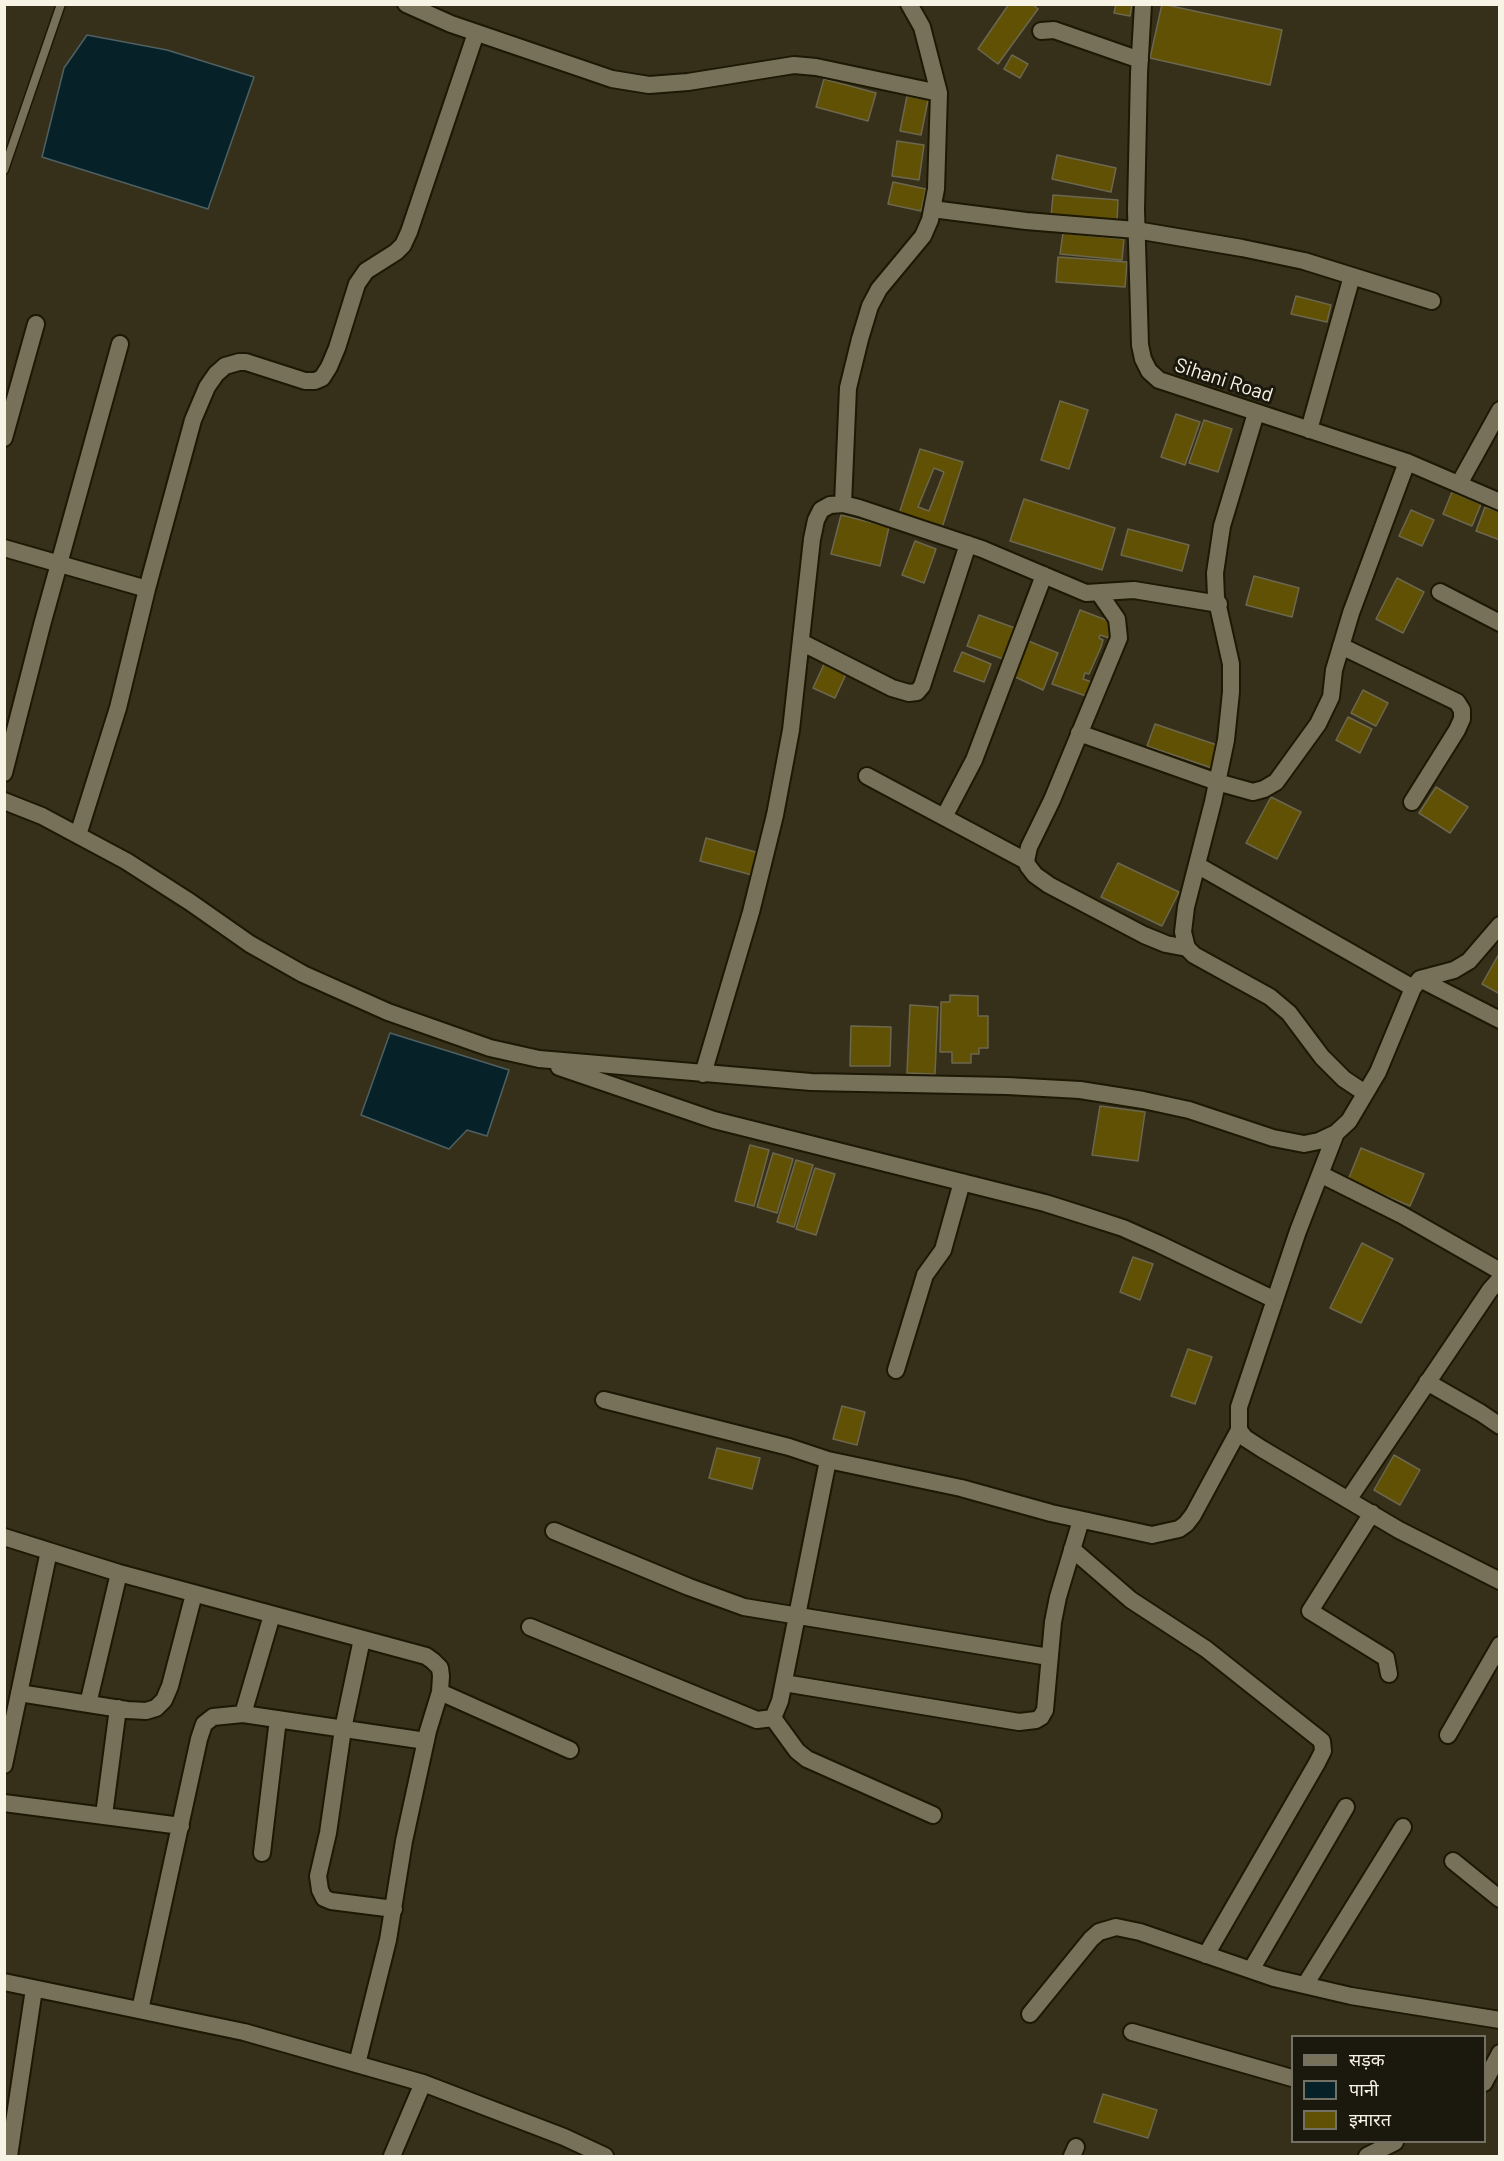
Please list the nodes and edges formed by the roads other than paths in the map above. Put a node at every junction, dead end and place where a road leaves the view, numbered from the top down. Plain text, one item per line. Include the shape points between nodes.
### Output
1 (61, 4) edge
2 (406, 4) edge
3 (909, 4) edge
4 (1143, 4) edge
5 (1041, 31) dead end
6 (476, 33) junction
7 (1140, 60) junction
8 (939, 93) junction
9 (4, 170) edge
10 (932, 209) junction
11 (1137, 230) junction
12 (1352, 276) junction
13 (1432, 301) dead end
14 (36, 324) dead end
15 (120, 344) dead end
16 (1500, 410) edge
17 (1256, 413) junction
18 (1309, 430) junction
19 (4, 438) edge
20 (1407, 462) junction
21 (1459, 484) junction
22 (1500, 502) edge
23 (843, 504) junction
24 (968, 544) junction
25 (4, 548) edge
26 (59, 562) junction
27 (1044, 575) junction
28 (147, 589) junction
29 (1440, 592) dead end
30 (1099, 593) junction
31 (1219, 604) junction
32 (1500, 623) edge
33 (801, 642) junction
34 (1341, 646) junction
35 (1079, 733) junction
36 (4, 773) edge
37 (867, 776) dead end
38 (1217, 782) junction
39 (4, 801) edge
40 (1412, 802) dead end
41 (944, 817) junction
42 (78, 835) junction
43 (1026, 861) junction
44 (1197, 865) junction
45 (1500, 925) edge
46 (1187, 948) junction
47 (1416, 983) junction
48 (1500, 1020) edge
49 (539, 1059) junction
50 (703, 1074) junction
51 (1365, 1093) junction
52 (1336, 1133) junction
53 (1320, 1174) junction
54 (962, 1182) junction
55 (1500, 1271) edge
56 (1500, 1279) edge
57 (1275, 1300) junction
58 (896, 1370) dead end
59 (1427, 1382) junction
60 (604, 1400) dead end
61 (1500, 1426) edge
62 (1239, 1430) junction
63 (828, 1460) junction
64 (1348, 1500) junction
65 (1372, 1513) junction
66 (1082, 1520) junction
67 (554, 1531) dead end
68 (4, 1537) edge
69 (1072, 1548) junction
70 (49, 1551) junction
71 (118, 1573) junction
72 (1500, 1581) edge
73 (194, 1594) junction
74 (272, 1615) junction
75 (797, 1616) junction
76 (530, 1627) dead end
77 (362, 1640) junction
78 (1500, 1645) edge
79 (1049, 1657) junction
80 (1389, 1674) dead end
81 (784, 1683) junction
82 (440, 1692) junction
83 (20, 1693) junction
84 (88, 1704) junction
85 (118, 1708) junction
86 (243, 1714) junction
87 (773, 1718) junction
88 (278, 1719) junction
89 (343, 1729) junction
90 (1448, 1735) dead end
91 (426, 1741) junction
92 (570, 1750) dead end
93 (4, 1765) edge
94 (4, 1803) edge
95 (1346, 1806) dead end
96 (104, 1815) junction
97 (933, 1815) dead end
98 (181, 1826) junction
99 (1402, 1827) dead end
100 (261, 1853) dead end
101 (1453, 1861) dead end
102 (1500, 1899) edge
103 (394, 1909) junction
104 (1206, 1955) junction
105 (1251, 1970) junction
106 (4, 1982) edge
107 (1305, 1985) junction
108 (34, 1989) junction
109 (140, 2010) junction
110 (1030, 2014) dead end
111 (1500, 2020) edge
112 (1132, 2032) dead end
113 (1500, 2053) edge
114 (357, 2064) junction
115 (1291, 2077) edge
116 (1486, 2081) edge
117 (423, 2084) junction
118 (1393, 2143) edge
119 (1371, 2156) edge
120 (9, 2157) edge
121 (392, 2157) edge
122 (605, 2157) edge

1 - 9 lane
2 - 6 street
3 - 8 street via 922,27
4 - 7 street, Sihani Road
5 - 7 street via 1054,30
6 - 8 street via 612,79 649,85 794,65
6 - 28 street via 409,232 396,252 366,271 357,284 337,348 322,378 305,381 239,362 225,366 207,387 193,420
7 - 11 street, Sihani Road
8 - 10 street
10 - 11 street
10 - 23 street via 923,236 879,289 860,339 848,388
11 - 12 street via 1263,252
11 - 17 street, Sihani Road via 1140,345 1149,372 1160,380
12 - 13 street
12 - 18 street
14 - 19 street
15 - 26 street
16 - 21 street
17 - 18 street, Sihani Road
17 - 31 street via 1222,526 1215,573
18 - 20 street, Sihani Road
20 - 21 street, Sihani Road
20 - 34 street
21 - 22 street, Sihani Road
23 - 24 street
23 - 33 street via 821,510 816,520
24 - 27 street
24 - 33 street via 917,692 892,688
25 - 26 street
26 - 28 street
26 - 36 street
27 - 30 street via 1086,593
27 - 41 street via 974,760
28 - 42 street via 118,708
29 - 32 street
30 - 31 street via 1134,590
30 - 35 street via 1117,619 1119,638
31 - 38 street via 1231,664 1231,692
33 - 50 street via 792,730 775,815
34 - 38 street via 1331,697 1318,724 1276,782 1253,792
34 - 40 street via 1457,702 1462,710 1457,730
35 - 38 street
35 - 43 street
37 - 41 street
38 - 44 street
39 - 42 street
41 - 43 street
42 - 49 street via 126,861 250,944 303,974 388,1012 490,1048
43 - 46 street via 1035,875 1049,885 1143,935
44 - 46 street via 1182,923
44 - 47 street
45 - 47 street via 1469,961
46 - 51 street via 1270,997 1289,1013 1335,1070
47 - 48 street
47 - 51 street
49 - 50 street
49 - 54 street via 714,1120
50 - 52 street via 811,1082 1080,1090 1189,1110 1273,1138 1304,1144
51 - 52 street via 1349,1121
52 - 53 street
53 - 55 street
53 - 57 street
54 - 57 street via 1123,1228
54 - 58 street via 943,1250 925,1275
56 - 59 street
57 - 62 street via 1239,1407
59 - 61 street
59 - 64 street
60 - 63 street
62 - 64 street via 1262,1449
62 - 66 street via 1194,1515 1179,1529 1152,1535
63 - 66 street via 961,1488
63 - 75 street
64 - 65 street
65 - 72 street
65 - 80 street via 1310,1611 1386,1658
66 - 69 street
67 - 75 street via 744,1607
68 - 70 street
69 - 79 street via 1058,1597
69 - 104 street via 1131,1600 1206,1649 1322,1741 1323,1751 1317,1763
70 - 71 street
70 - 83 street
71 - 73 street
71 - 84 street
73 - 74 street
73 - 85 street via 164,1700 146,1711
74 - 77 street
74 - 86 street
75 - 79 street
75 - 81 street
76 - 87 street via 757,1720
77 - 82 street via 434,1660 440,1668
77 - 89 street
78 - 90 street
79 - 81 street via 1045,1710 1030,1722
81 - 87 street
82 - 91 street
82 - 92 street
83 - 84 street
83 - 93 street
84 - 85 street
85 - 96 street
86 - 88 street
86 - 98 street via 213,1717 204,1724
87 - 97 street via 807,1759
88 - 89 street
88 - 100 street
89 - 91 street
89 - 103 street via 318,1876 320,1890 331,1901
91 - 103 street
94 - 96 street
95 - 105 street
96 - 98 street
98 - 109 street
99 - 107 street
101 - 102 street
103 - 114 street
104 - 105 street
104 - 110 street via 1140,1932 1109,1928 1091,1939
105 - 107 street
106 - 108 street
107 - 111 street
108 - 109 street
108 - 120 street
109 - 114 street via 244,2032
112 - 115 street
113 - 116 street
114 - 117 street
117 - 121 street
117 - 122 street via 564,2137
118 - 119 street

